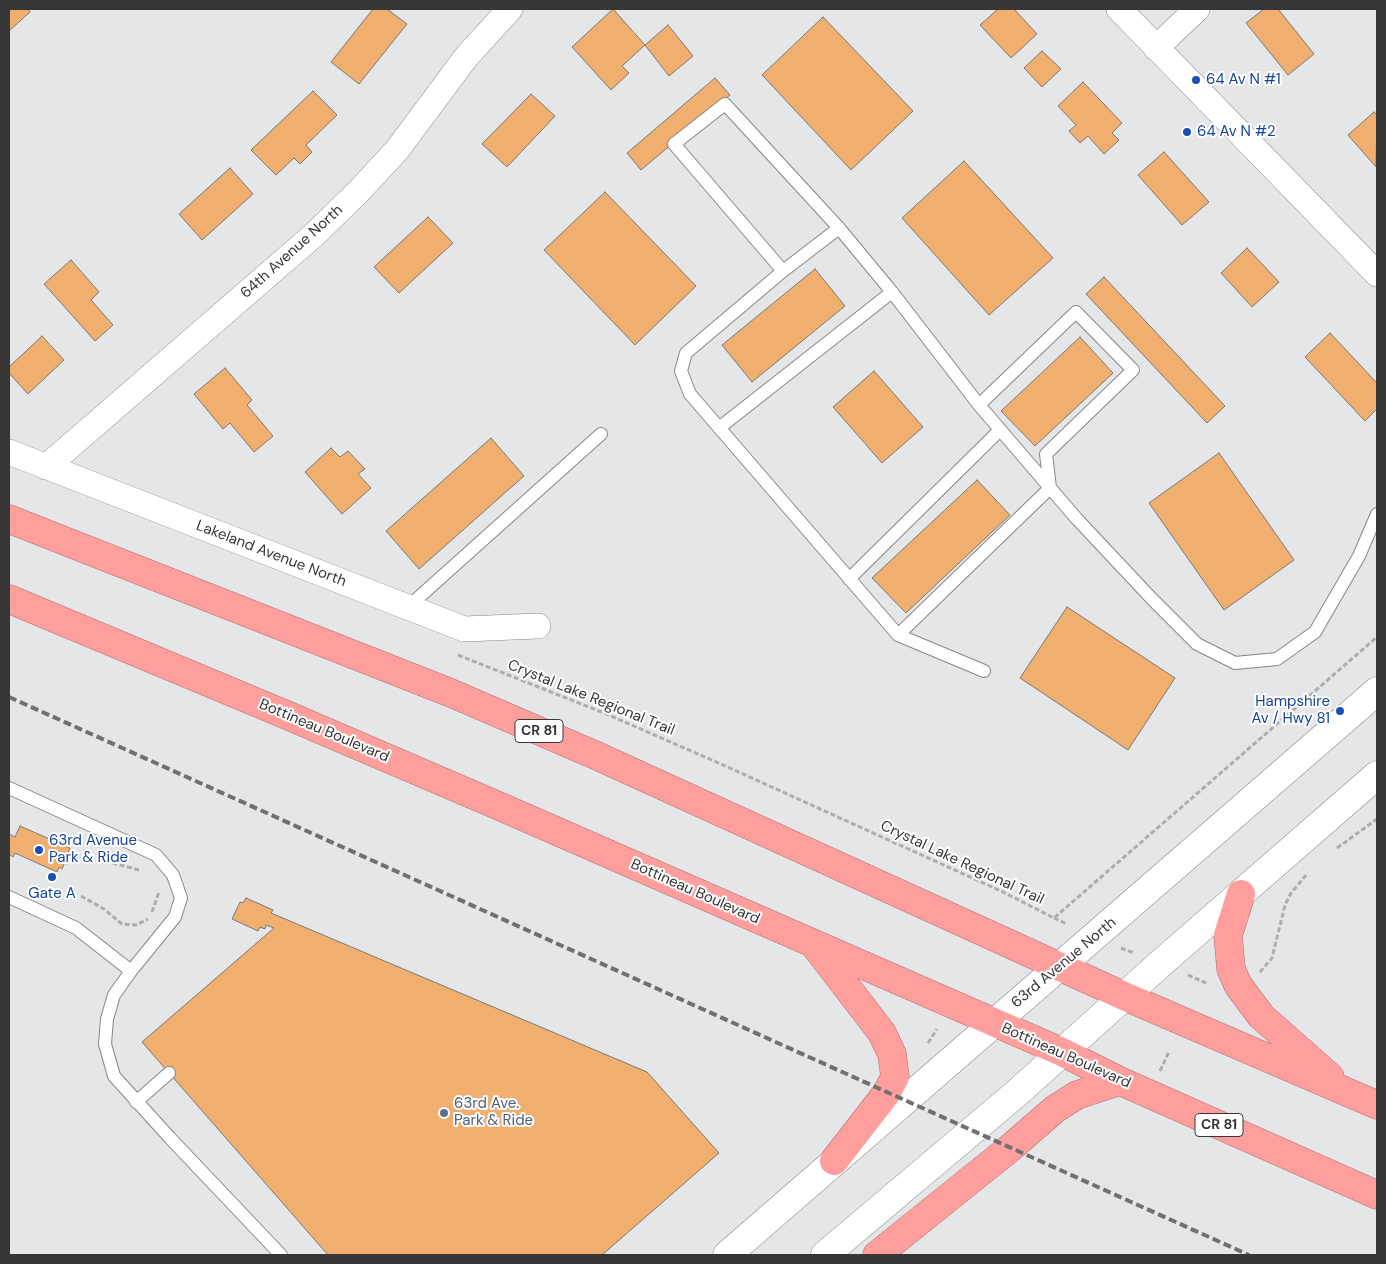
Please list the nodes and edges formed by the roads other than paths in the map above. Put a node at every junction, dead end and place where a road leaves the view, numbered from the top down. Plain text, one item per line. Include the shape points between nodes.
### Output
1 (510, 9) edge
2 (1119, 9) edge
3 (1197, 9) edge
4 (1156, 48) junction
5 (839, 228) junction
6 (783, 271) junction
7 (1377, 274) edge
8 (892, 292) junction
9 (979, 405) junction
10 (719, 428) junction
11 (1000, 430) junction
12 (601, 434) dead end
13 (9, 452) edge
14 (46, 467) junction
15 (1050, 488) junction
16 (1377, 514) edge
17 (9, 519) edge
18 (849, 579) junction
19 (9, 599) edge
20 (408, 607) junction
21 (538, 626) dead end
22 (898, 635) junction
23 (984, 671) dead end
24 (1377, 691) edge
25 (1377, 775) edge
26 (9, 788) edge
27 (1241, 894) junction
28 (9, 897) edge
29 (815, 945) junction
30 (1060, 966) junction
31 (131, 971) junction
32 (1124, 996) junction
33 (993, 1023) junction
34 (1062, 1052) junction
35 (169, 1073) dead end
36 (1120, 1081) junction
37 (1344, 1090) junction
38 (136, 1102) junction
39 (1377, 1105) edge
40 (834, 1161) junction
41 (1377, 1195) edge
42 (281, 1255) edge
43 (727, 1255) edge
44 (825, 1255) edge
45 (876, 1255) edge

1 - 14 street, 64th Avenue North via 467,56 397,150 359,191 315,234
2 - 4 street
3 - 4 street
4 - 7 street
5 - 6 lane
5 - 6 lane via 725,104 674,144
5 - 8 lane
6 - 10 lane via 686,353 681,371 690,394
8 - 9 lane
8 - 10 lane
9 - 11 lane
9 - 15 lane via 1076,312 1133,370 1046,454
10 - 18 lane
11 - 15 lane
11 - 18 lane
12 - 20 lane
13 - 14 street, Lakeland Avenue North
14 - 20 street, Lakeland Avenue North
15 - 16 lane via 1197,644 1235,663 1277,659 1315,632 1359,556
15 - 22 lane
17 - 30 highway, CR 81 via 451,693
18 - 22 lane
19 - 29 highway, Bottineau Boulevard / CR 81 via 289,716
20 - 21 street, Lakeland Avenue North via 464,629
22 - 23 lane
24 - 30 street, 63rd Avenue North
25 - 27 street
26 - 31 lane via 156,855 174,875 181,898 175,916
27 - 32 street
27 - 37 highway via 1228,935 1231,969 1238,985 1261,1016
28 - 31 lane via 76,928
29 - 33 highway, Bottineau Boulevard / CR 81
29 - 40 highway via 882,1032 892,1054 895,1077 886,1094
30 - 32 highway, CR 81
30 - 33 street, 63rd Avenue North
31 - 38 lane via 114,995 105,1044 114,1076
32 - 34 street
32 - 37 highway, CR 81
33 - 34 highway, Bottineau Boulevard / CR 81
33 - 40 street, 63rd Avenue North
34 - 36 highway, Bottineau Boulevard / CR 81
34 - 44 street
35 - 38 lane
36 - 41 highway, Bottineau Boulevard / CR 81
36 - 45 highway via 1077,1095 1056,1109
37 - 39 highway, CR 81
38 - 42 lane
40 - 43 street, 63rd Avenue North

